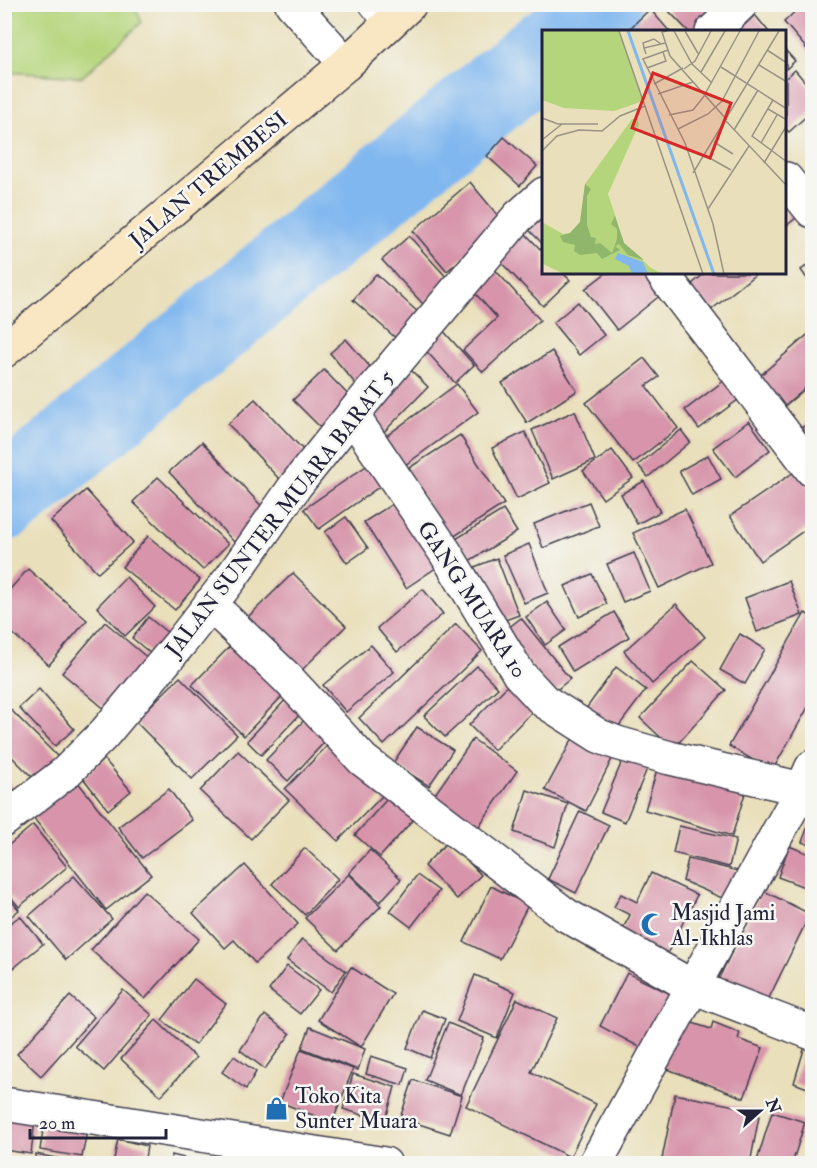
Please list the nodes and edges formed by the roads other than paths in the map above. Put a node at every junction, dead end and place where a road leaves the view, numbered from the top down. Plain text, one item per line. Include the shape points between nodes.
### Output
1 (292, 4) edge
2 (741, 4) edge
3 (390, 11) edge
4 (714, 30) edge
5 (346, 64) junction
6 (787, 180) edge
7 (542, 196) edge
8 (813, 211) edge
9 (663, 274) edge
10 (4, 351) edge
11 (352, 415) junction
12 (813, 471) edge
13 (210, 604) junction
14 (809, 777) edge
15 (4, 820) edge
16 (693, 987) junction
17 (813, 1033) edge
18 (4, 1104) edge
19 (222, 1151) edge
20 (385, 1164) edge
21 (595, 1164) edge

1 - 5 street
2 - 4 street
3 - 5 street, JALAN TREMBESI
5 - 10 street, JALAN TREMBESI
6 - 8 street
7 - 11 street, JALAN SUNTER MUARA BARAT 5 via 518,217
9 - 12 street
11 - 13 street, JALAN SUNTER MUARA BARAT 5
11 - 14 street, GANG MUARA 10 via 445,552 519,675 544,701 599,736 670,758
13 - 15 street, JALAN SUNTER MUARA BARAT 5 via 104,734 65,773
13 - 16 street via 288,679 363,760 566,915
14 - 16 street
16 - 17 street
16 - 21 street
18 - 19 street
19 - 20 street

